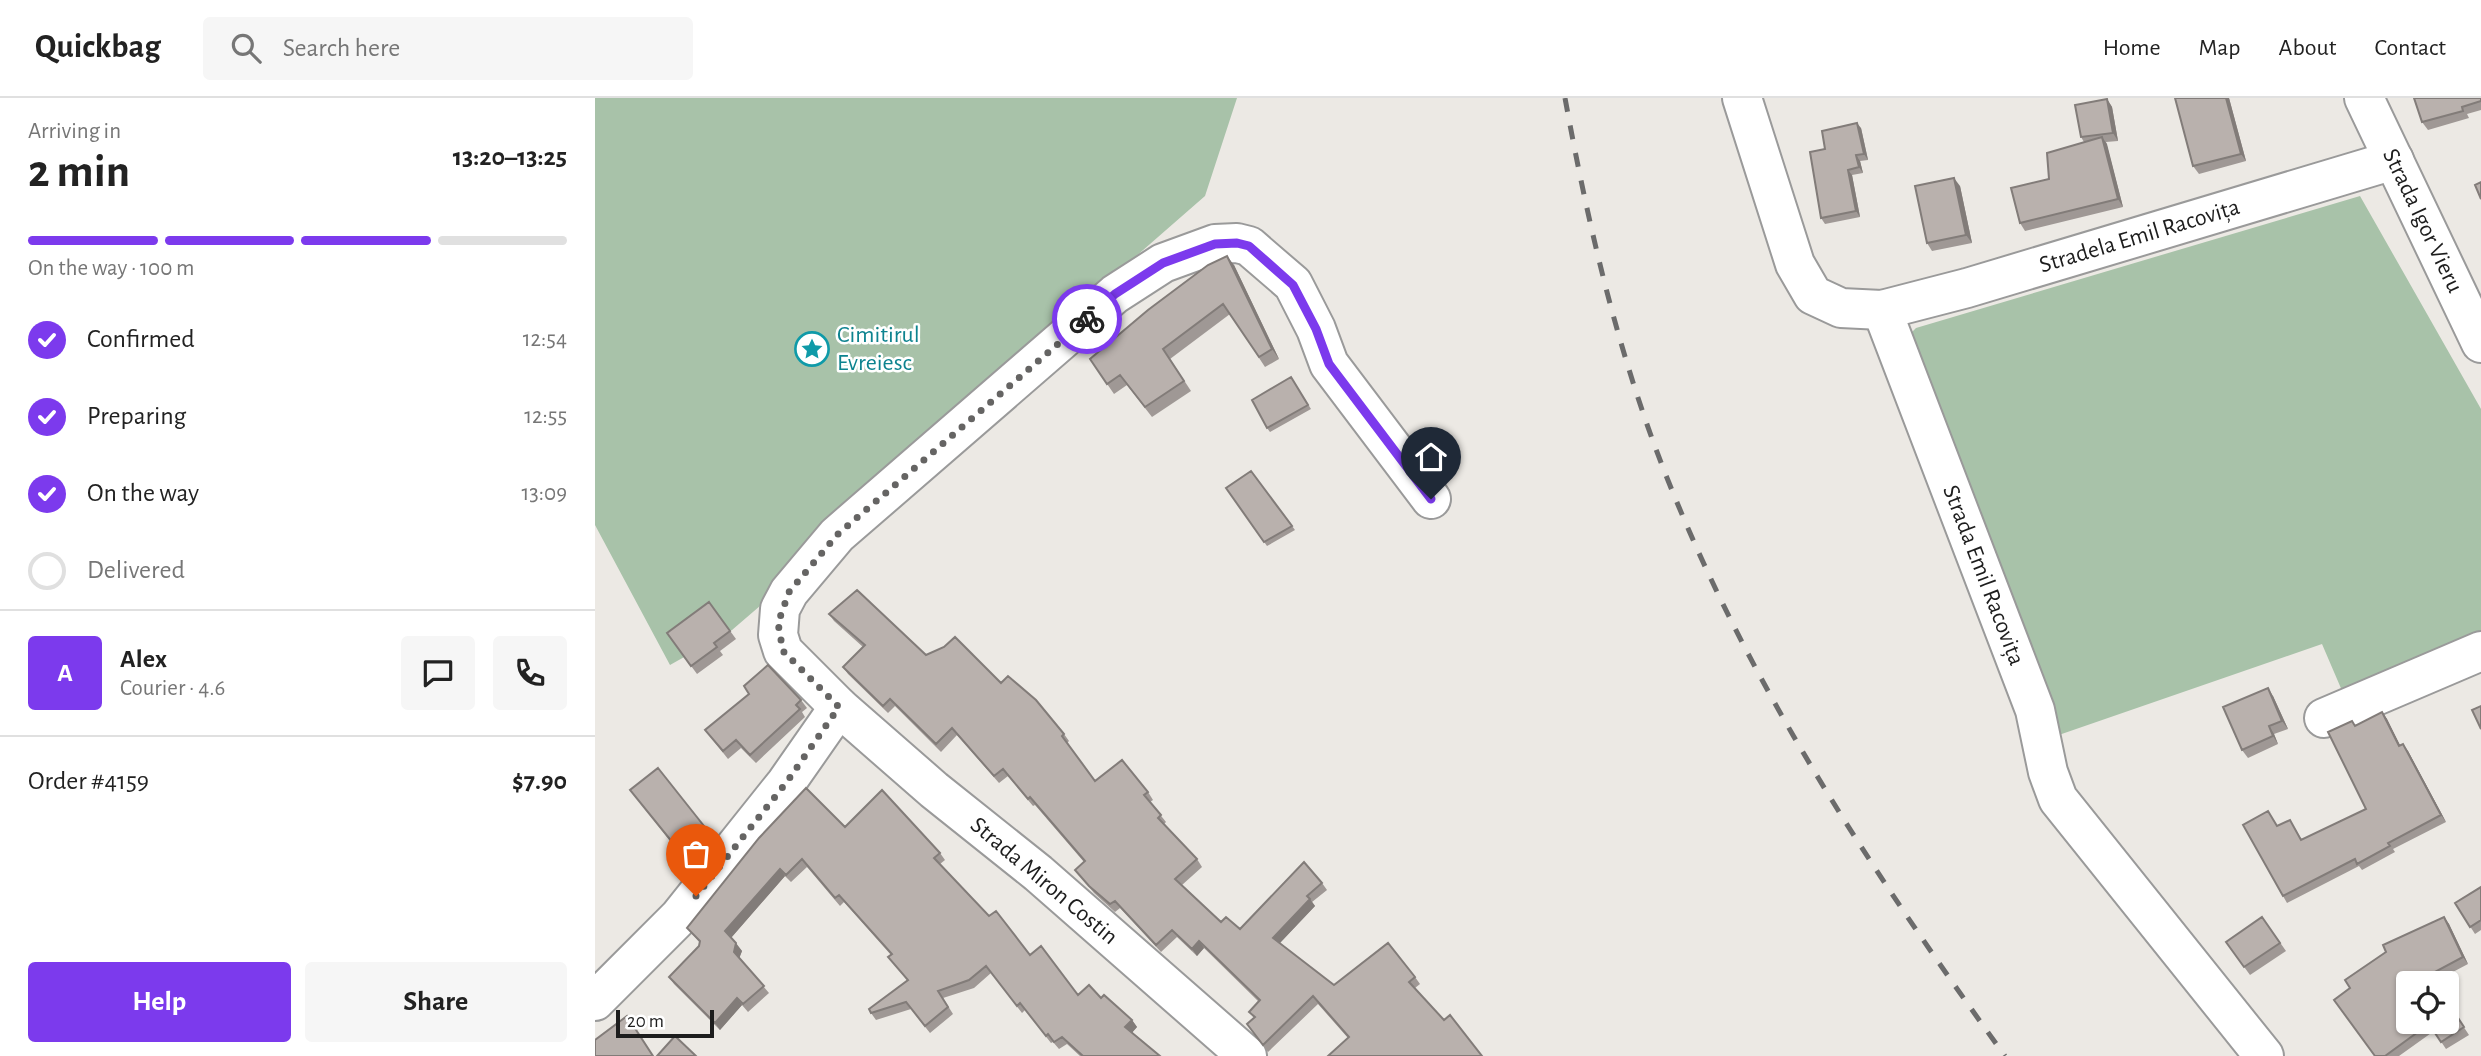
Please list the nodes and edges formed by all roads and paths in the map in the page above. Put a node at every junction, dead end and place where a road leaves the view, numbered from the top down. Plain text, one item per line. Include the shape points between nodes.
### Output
1 (1742, 98) edge
2 (2364, 98) edge
3 (2394, 160) junction
4 (1881, 310) junction
5 (2481, 341) edge
6 (1431, 499) dead end
7 (2481, 650) edge
8 (839, 707) junction
9 (2324, 718) dead end
10 (595, 1001) edge
11 (1247, 1056) edge
12 (2264, 1056) edge

1 - 4 street via 1795,264 1813,295 1841,308
2 - 3 street, Strada Igor Vieru
3 - 4 street, Stradela Emil Racovița
3 - 5 street, Strada Igor Vieru
4 - 12 street, Strada Emil Racovița via 2035,710 2058,799
6 - 8 street, Strada Miron Costin via 1329,364 1293,285 1249,246 1215,244 1163,263 1115,294 837,535 789,592 780,609 778,635 783,651
7 - 9 street
8 - 10 street via 786,783 679,917
8 - 11 street, Strada Miron Costin

